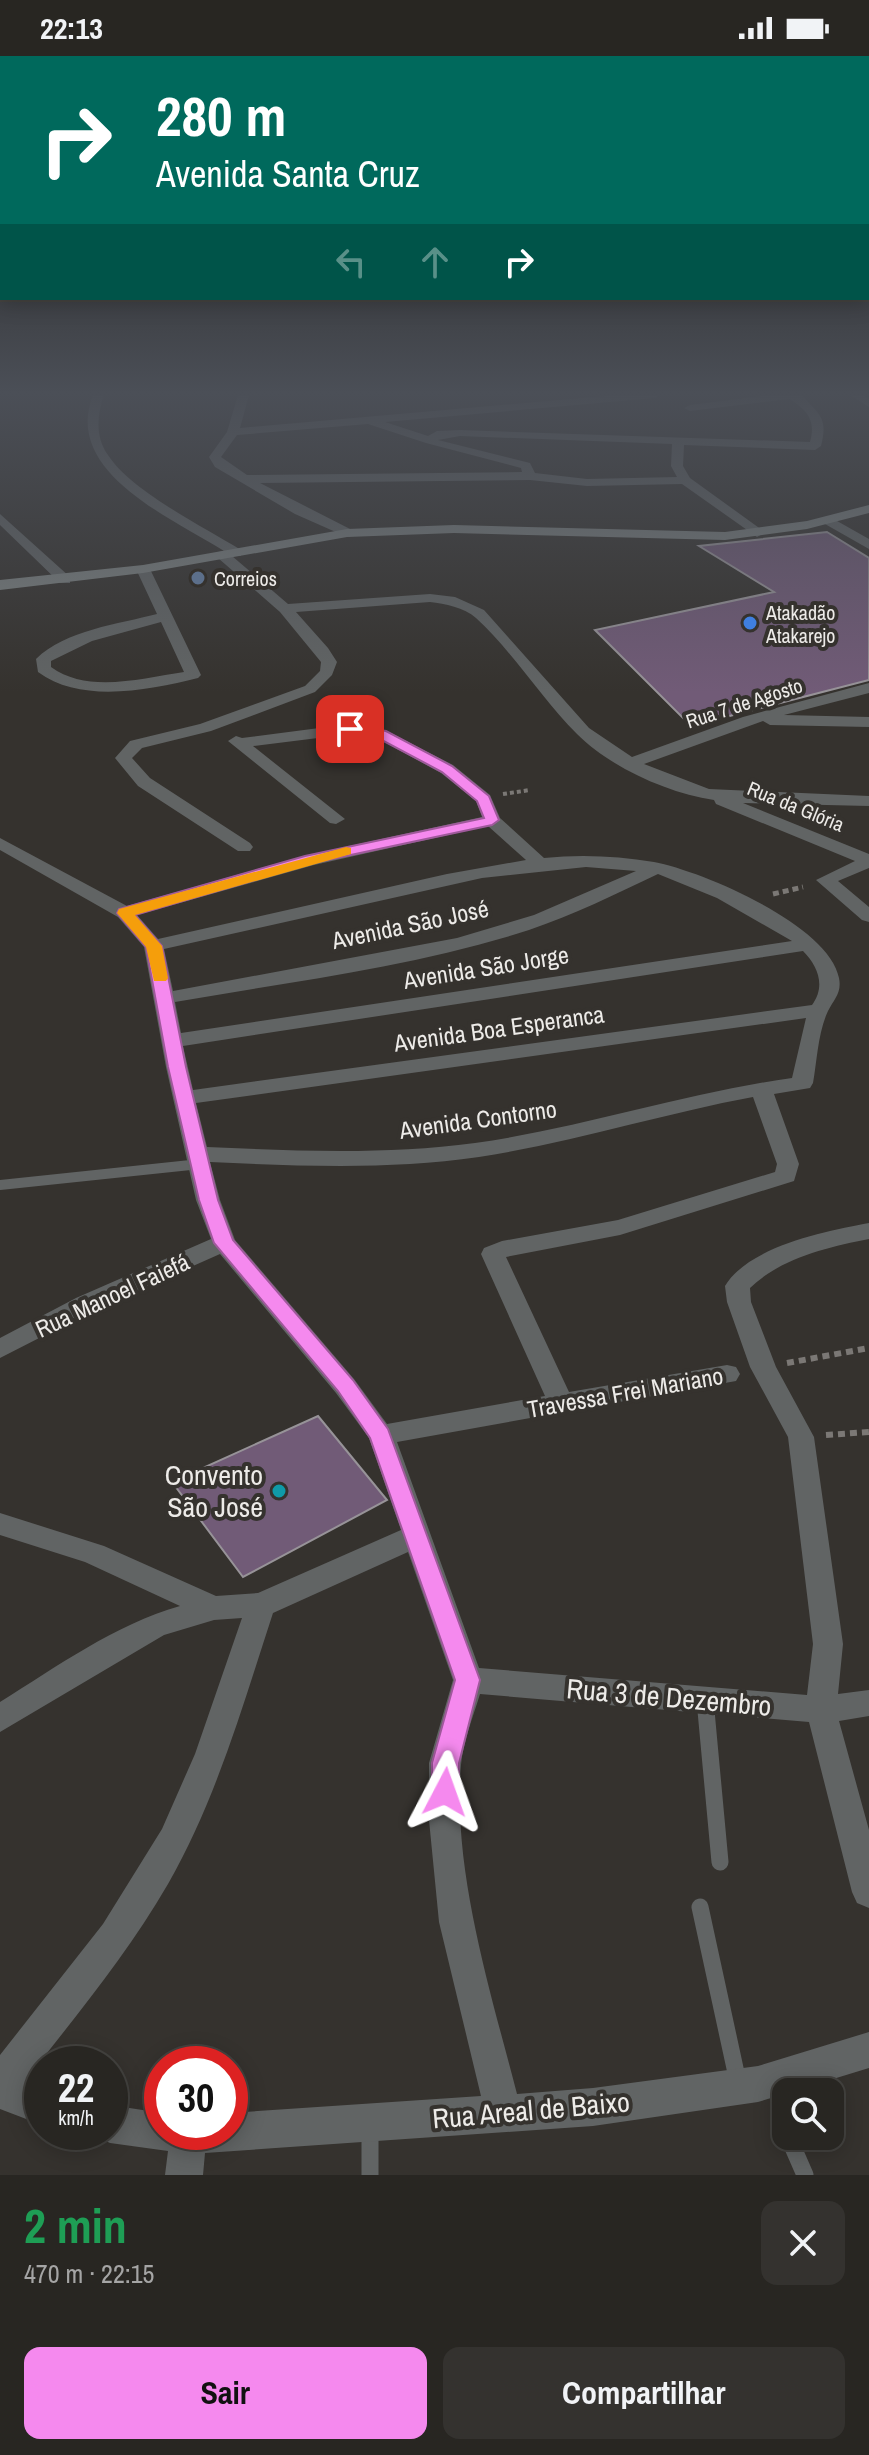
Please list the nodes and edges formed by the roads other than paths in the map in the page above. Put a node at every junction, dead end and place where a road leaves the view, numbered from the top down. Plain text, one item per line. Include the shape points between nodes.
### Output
1 (146, 494) edge
2 (271, 494) edge
3 (704, 494) edge
4 (869, 509) edge
5 (300, 511) junction
6 (0, 518) edge
7 (830, 521) junction
8 (347, 533) junction
9 (757, 533) junction
10 (318, 537) junction
11 (869, 545) edge
12 (230, 554) junction
13 (143, 569) junction
14 (65, 580) junction
15 (0, 585) edge
16 (285, 609) junction
17 (166, 616) junction
18 (869, 688) edge
19 (749, 720) junction
20 (869, 722) edge
21 (205, 728) junction
22 (241, 743) junction
23 (633, 762) junction
24 (706, 793) junction
25 (869, 801) edge
26 (336, 819) dead end
27 (492, 820) junction
28 (0, 843) edge
29 (244, 847) dead end
30 (869, 861) edge
31 (539, 863) junction
32 (655, 868) junction
33 (125, 913) junction
34 (869, 916) edge
35 (808, 944) junction
36 (154, 946) junction
37 (165, 998) junction
38 (818, 1010) junction
39 (172, 1041) junction
40 (761, 1089) junction
41 (186, 1098) junction
42 (192, 1161) junction
43 (0, 1185) edge
44 (869, 1231) edge
45 (224, 1243) junction
46 (0, 1349) edge
47 (727, 1374) dead end
48 (561, 1403) junction
49 (381, 1435) junction
50 (0, 1524) edge
51 (415, 1536) junction
52 (261, 1605) junction
53 (214, 1608) junction
54 (468, 1680) junction
55 (705, 1699) junction
56 (869, 1703) edge
57 (821, 1710) junction
58 (0, 1718) edge
59 (720, 1862) dead end
60 (869, 1892) edge
61 (700, 1907) dead end
62 (869, 2050) edge
63 (0, 2084) edge
64 (739, 2087) junction
65 (0, 2091) edge
66 (24, 2100) edge
67 (504, 2115) junction
68 (370, 2123) junction
69 (248, 2131) edge
70 (186, 2150) edge
71 (794, 2150) edge
72 (184, 2175) edge
73 (370, 2175) edge
74 (805, 2175) edge

1 - 12 street
2 - 5 street
3 - 9 street
4 - 7 main road
5 - 8 street
5 - 10 street
6 - 14 street
7 - 9 main road
7 - 11 street
8 - 9 main road
8 - 10 main road
10 - 12 main road
12 - 13 main road
12 - 16 street
13 - 14 main road
13 - 17 street
14 - 15 main road
16 - 21 street via 329,662 323,679 310,689
16 - 23 street, Rua da Glória via 430,598 464,605 479,613 583,731
17 - 17 street via 193,675 69,685 53,680 43,669 44,659 56,650
18 - 19 street, Rua 7 de Agosto
19 - 20 street
19 - 23 street, Rua 7 de Agosto
21 - 22 street
21 - 29 street via 136,744 123,758 144,782
22 - 26 street
22 - 27 street via 372,731 447,769 484,799
23 - 24 street, Rua da Glória
24 - 25 street
24 - 30 street, Rua da Glória
27 - 31 street
27 - 33 street via 310,860
28 - 33 street
30 - 34 street via 825,880
31 - 32 street
31 - 36 street
32 - 35 street via 706,884 779,922
32 - 37 street, Avenida São José via 503,932
33 - 36 street
35 - 38 street via 827,968 831,987 828,1001
35 - 39 street, Avenida São Jorge
36 - 37 street
37 - 39 street
38 - 40 street, Avenida Contorno via 802,1083
38 - 41 street, Avenida Boa Esperanca
39 - 41 street
40 - 42 street, Avenida Contorno via 475,1150 338,1160
40 - 48 street via 788,1164 786,1176 620,1227 496,1251 494,1257
41 - 42 street
42 - 43 lane
42 - 45 street
44 - 57 street via 791,1252 737,1286 763,1367 801,1437 828,1644
45 - 46 street, Rua Manoel Faiefá via 85,1304
45 - 49 street
47 - 48 street, Travessa Frei Mariano
48 - 49 street, Travessa Frei Mariano
49 - 51 street
50 - 53 street via 94,1554
51 - 52 street
51 - 54 street
52 - 53 street
52 - 63 street via 173,1841 122,1925
53 - 58 street via 156,1625
54 - 55 street, Rua 3 de Dezembro
54 - 67 street via 445,1763 445,1820 456,1922
55 - 57 street, Rua 3 de Dezembro
55 - 59 lane
56 - 57 street, Rua 3 de Dezembro
57 - 60 street
61 - 64 lane
62 - 64 street, Rua Areal de Baixo
64 - 67 street, Rua Areal de Baixo
65 - 66 street
67 - 68 street, Rua Areal de Baixo
68 - 69 street, Rua Areal de Baixo
68 - 73 lane
70 - 72 street
71 - 74 lane

